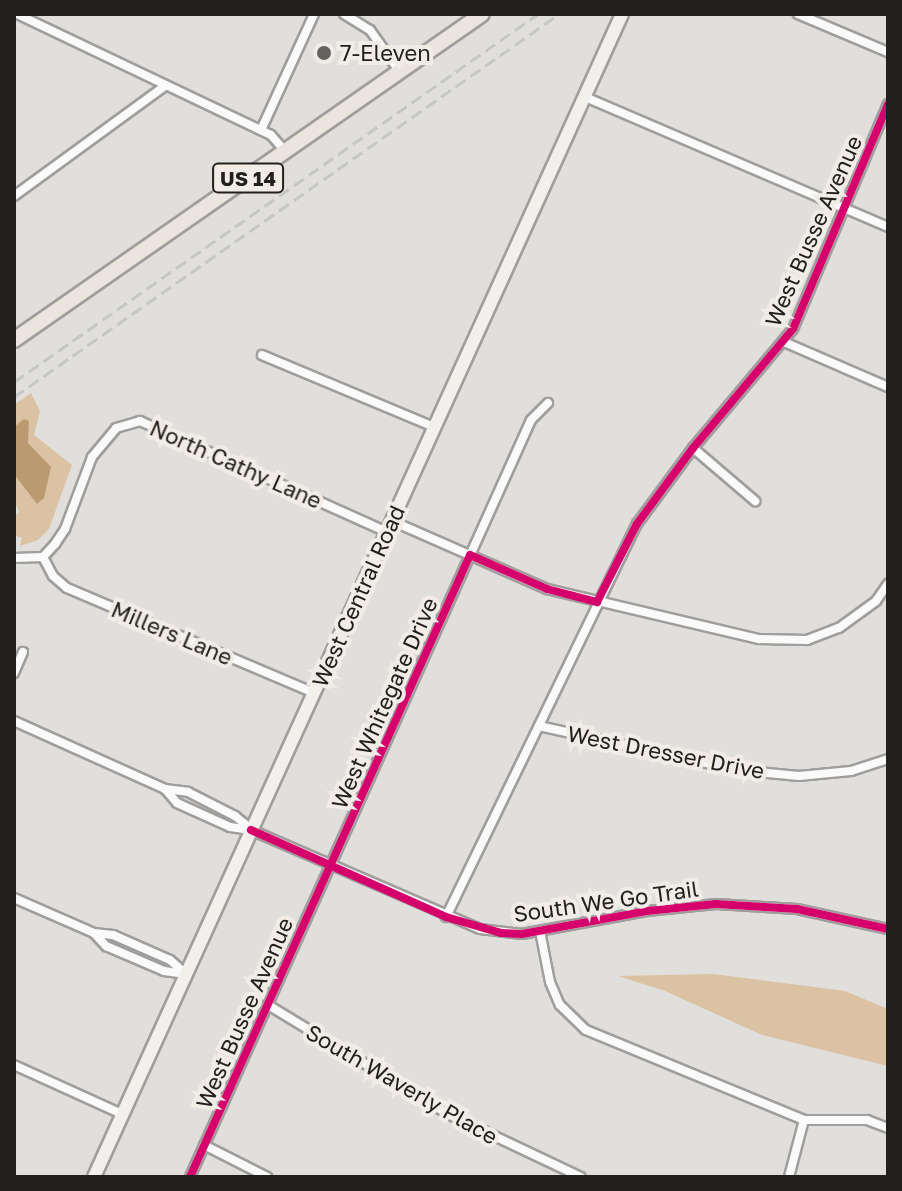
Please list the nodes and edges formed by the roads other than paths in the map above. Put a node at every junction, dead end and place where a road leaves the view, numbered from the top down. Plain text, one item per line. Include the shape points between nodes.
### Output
1 (17, 14) edge
2 (314, 14) edge
3 (344, 14) edge
4 (482, 14) edge
5 (622, 14) edge
6 (798, 14) edge
7 (888, 52) edge
8 (400, 72) junction
9 (166, 85) junction
10 (585, 97) junction
11 (888, 104) edge
12 (261, 130) junction
13 (286, 152) junction
14 (14, 196) edge
15 (845, 208) junction
16 (888, 227) edge
17 (14, 340) edge
18 (784, 342) junction
19 (262, 355) dead end
20 (888, 387) edge
21 (548, 403) dead end
22 (434, 427) junction
23 (693, 448) junction
24 (755, 501) dead end
25 (389, 527) junction
26 (470, 555) junction
27 (43, 557) junction
28 (14, 558) edge
29 (888, 584) edge
30 (597, 602) junction
31 (23, 652) dead end
32 (14, 673) edge
33 (314, 693) junction
34 (14, 721) edge
35 (539, 726) junction
36 (888, 759) edge
37 (165, 789) junction
38 (251, 830) junction
39 (332, 865) junction
40 (14, 898) edge
41 (446, 917) junction
42 (888, 929) edge
43 (540, 931) junction
44 (186, 974) junction
45 (268, 1005) junction
46 (14, 1065) edge
47 (122, 1114) junction
48 (804, 1120) junction
49 (888, 1128) edge
50 (204, 1145) junction
51 (94, 1177) edge
52 (190, 1177) edge
53 (267, 1177) edge
54 (581, 1177) edge
55 (789, 1177) edge

1 - 9 street
2 - 12 street
3 - 8 street via 370,30
4 - 8 main road, US 14
5 - 10 main road, West Central Road
6 - 7 street
8 - 13 main road, US 14
9 - 12 street
9 - 14 street
10 - 15 street
10 - 22 main road, West Central Road
11 - 15 street, West Busse Avenue
12 - 13 street
13 - 17 main road, US 14
15 - 16 street
15 - 18 street, West Busse Avenue
18 - 20 street
18 - 23 street, West Busse Avenue
19 - 22 street
21 - 26 street, West Whitegate Drive via 531,420
22 - 25 main road, West Central Road
23 - 24 street
23 - 30 street, West Busse Avenue via 637,524
25 - 26 street, North Cathy Lane
25 - 27 street, North Cathy Lane via 140,421 116,428 92,457 65,529
25 - 33 main road, West Central Road
26 - 30 street, North Cathy Lane via 547,589
26 - 39 street, West Whitegate Drive
27 - 28 street
27 - 33 street, Millers Lane via 67,588
29 - 30 street, North Cathy Lane via 876,601 839,628 807,640 759,639
30 - 35 street, West Busse Avenue
31 - 32 street
33 - 38 main road, West Central Road
34 - 37 street
35 - 36 street, West Dresser Drive via 737,770 799,776 851,771
35 - 41 street, West Busse Avenue
37 - 38 street via 188,792
37 - 38 street via 177,803 230,827
38 - 39 street, South We Go Trail
38 - 44 main road, West Central Road
39 - 41 street, South We Go Trail
39 - 45 street, West Busse Avenue
40 - 44 street via 94,933 106,946 164,971
41 - 43 street, South We Go Trail via 501,933
42 - 43 street, South We Go Trail via 797,909 716,904
43 - 48 street via 560,1005 586,1030
44 - 47 main road, West Central Road
45 - 50 street, West Busse Avenue
45 - 54 street, South Waverly Place via 446,1113
46 - 47 street
47 - 51 main road, West Central Road
48 - 49 street via 867,1120
48 - 55 street
50 - 52 street, West Busse Avenue
50 - 53 street

